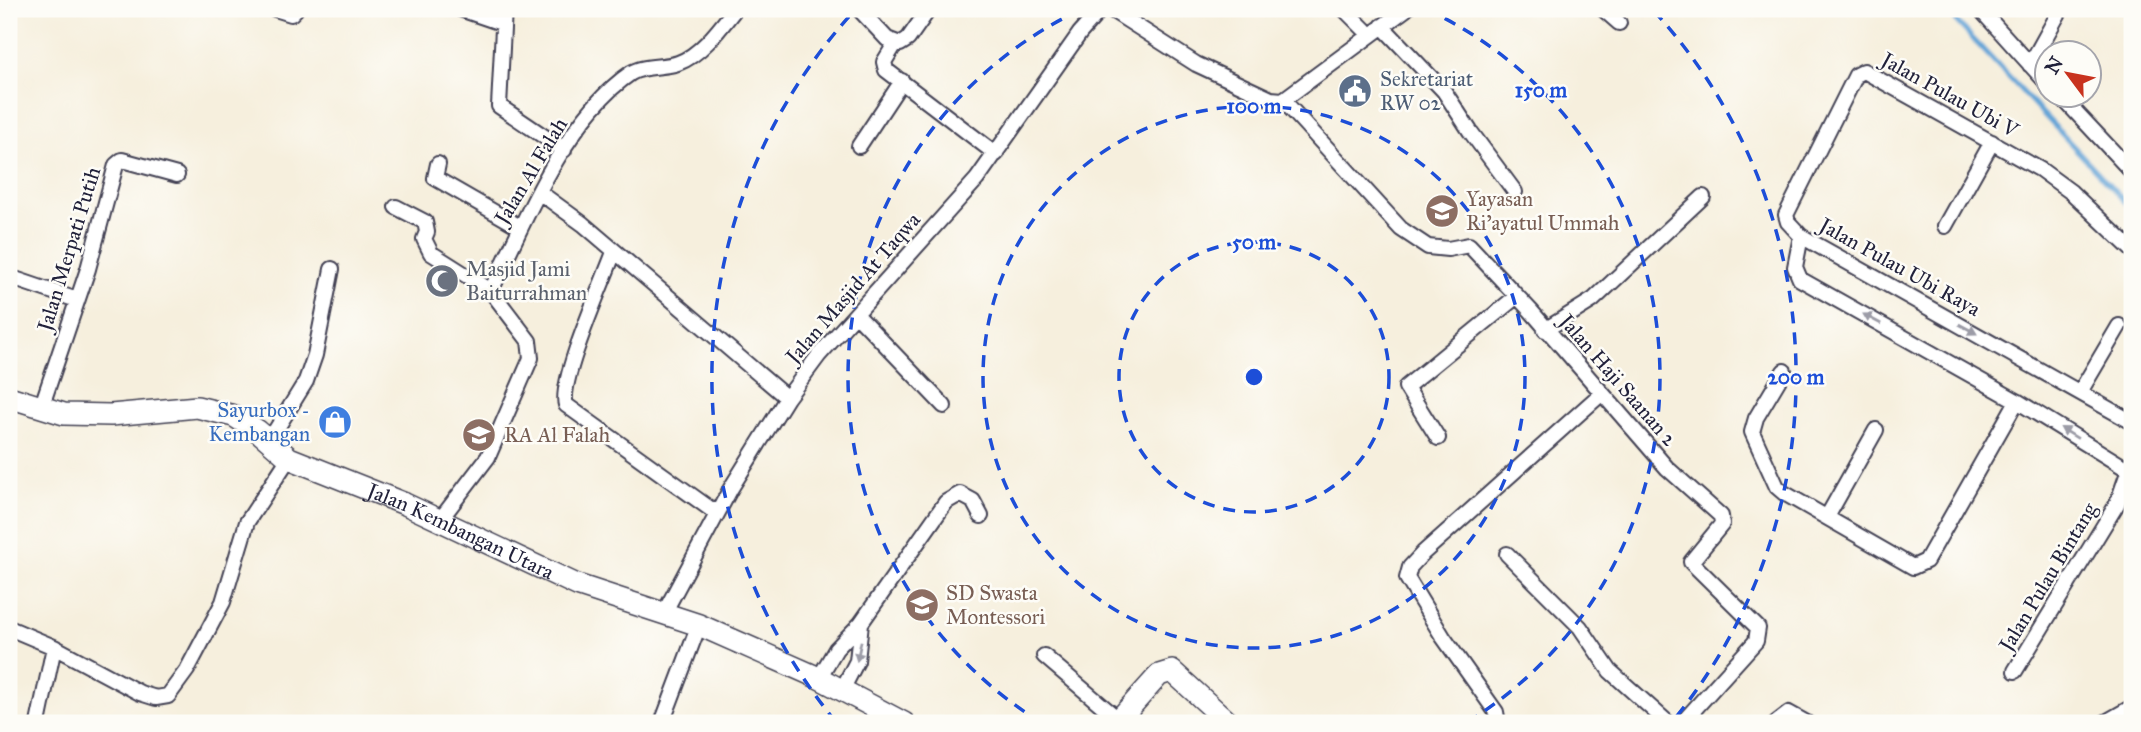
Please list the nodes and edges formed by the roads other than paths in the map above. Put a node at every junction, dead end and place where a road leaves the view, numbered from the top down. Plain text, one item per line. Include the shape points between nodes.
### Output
1 (275, 9) edge
2 (296, 9) edge
3 (460, 9) edge
4 (735, 9) edge
5 (859, 9) edge
6 (929, 9) edge
7 (1101, 9) edge
8 (1110, 9) edge
9 (1344, 9) edge
10 (1406, 9) edge
11 (1603, 9) edge
12 (1980, 9) edge
13 (2062, 9) edge
14 (502, 16) edge
15 (1619, 23) dead end
16 (1376, 30) junction
17 (895, 44) junction
18 (2030, 65) joint
19 (902, 81) junction
20 (1283, 100) junction
21 (2073, 108) edge
22 (1992, 142) junction
23 (859, 146) dead end
24 (564, 150) junction
25 (996, 154) junction
26 (438, 164) dead end
27 (2131, 165) edge
28 (177, 176) dead end
29 (539, 192) junction
30 (1515, 192) dead end
31 (1703, 197) dead end
32 (396, 207) dead end
33 (1945, 226) dead end
34 (520, 228) junction
35 (1801, 236) junction
36 (2132, 250) edge
37 (614, 252) junction
38 (332, 269) dead end
39 (9, 277) edge
40 (491, 291) junction
41 (1517, 296) junction
42 (77, 300) junction
43 (856, 314) junction
44 (2119, 326) dead end
45 (1545, 330) junction
46 (1784, 371) dead end
47 (2080, 392) junction
48 (1601, 394) junction
49 (9, 397) edge
50 (787, 398) junction
51 (2017, 401) junction
52 (944, 406) dead end
53 (41, 408) junction
54 (2132, 422) edge
55 (1876, 430) dead end
56 (1438, 438) dead end
57 (269, 441) junction
58 (289, 458) junction
59 (2130, 468) edge
60 (2132, 493) edge
61 (2117, 504) junction
62 (716, 513) junction
63 (981, 516) dead end
64 (1827, 517) junction
65 (440, 520) junction
66 (1507, 554) dead end
67 (664, 613) junction
68 (861, 623) junction
69 (699, 625) junction
70 (9, 628) edge
71 (54, 647) junction
72 (1044, 656) dead end
73 (2015, 671) dead end
74 (819, 678) junction
75 (842, 690) junction
76 (2132, 707) edge
77 (1118, 722) edge
78 (38, 723) edge
79 (662, 723) edge
80 (904, 723) edge
81 (1229, 723) edge
82 (1499, 723) edge
83 (1668, 723) edge
84 (1682, 723) edge
85 (1776, 723) edge
86 (1807, 723) edge
87 (2104, 723) edge

1 - 2 street via 291,14
3 - 14 street
4 - 24 street, Jalan Al Falah via 692,55 679,63 634,71 610,90
5 - 17 street
6 - 17 street via 908,39
7 - 25 street, Jalan Masjid At Taqwa
8 - 20 street via 1196,64 1271,99
9 - 16 street
10 - 16 street
11 - 15 street
12 - 18 street
13 - 18 street
14 - 24 street via 499,106
16 - 20 street
16 - 30 street via 1444,91
17 - 19 street via 884,62 886,70
19 - 23 street
19 - 25 street
20 - 41 street, Jalan Haji Saanan 2 via 1401,229 1428,247 1469,245
21 - 27 street
22 - 33 street
22 - 35 street, Jalan Pulau Ubi V via 1870,72 1860,72 1788,206 1788,222
22 - 36 street, Jalan Pulau Ubi V via 2071,192
24 - 29 street, Jalan Al Falah
25 - 43 street, Jalan Masjid At Taqwa
26 - 34 street via 435,178
28 - 42 street, Jalan Merpati Putih via 117,162
29 - 34 street, Jalan Al Falah
29 - 37 street
31 - 45 street via 1593,300
32 - 40 street via 425,222 428,232 424,239 431,253
34 - 40 street, Jalan Al Falah
35 -> 47 street, Jalan Pulau Ubi Raya
51 -> 35 street, Jalan Pulau Ubi Raya via 1800,279 1795,267
37 - 50 street
37 - 62 street via 576,354 564,394 566,405
38 - 57 street via 306,381
39 - 42 street
40 - 65 street via 529,341 531,358 488,457
41 - 45 street, Jalan Haji Saanan 2
41 - 56 street via 1406,387
42 - 53 street, Jalan Merpati Putih
43 - 50 street, Jalan Masjid At Taqwa
43 - 52 street
44 - 47 street
45 - 48 street, Jalan Haji Saanan 2
46 - 64 street via 1752,432 1777,487
47 - 54 street, Jalan Pulau Ubi Raya
48 - 82 street via 1423,552 1408,572 1443,637
48 - 84 street, Jalan Haji Saanan 2 via 1667,468 1721,516 1721,524 1691,562 1758,628 1756,641
49 - 53 street, Jalan Kembangan Utara
50 - 62 street, Jalan Masjid At Taqwa
59 -> 51 street, Jalan Pulau Ubi Raya
51 - 64 street via 1923,565 1907,565
53 - 57 street, Jalan Kembangan Utara via 87,415 197,407 241,419
55 - 64 street
57 - 58 street, Jalan Kembangan Utara
58 - 65 street, Jalan Kembangan Utara
58 - 71 street via 247,522 223,602 187,670 167,696 140,693
59 - 61 street, Jalan Pulau Bintang
60 - 61 street, Jalan Pulau Bintang
61 - 73 street, Jalan Pulau Bintang
62 - 67 street, Jalan Masjid At Taqwa
63 - 68 street via 973,501 960,494 946,502
65 - 67 street, Jalan Kembangan Utara via 577,585
66 - 83 street via 1580,627 1610,671
67 - 69 street, Jalan Kembangan Utara
68 - 74 street via 835,649
68 -> 75 street via 857,661
69 - 74 street, Jalan Kembangan Utara
69 - 79 street
70 - 71 street
71 - 78 street
72 - 77 street
74 - 75 street, Jalan Kembangan Utara
75 - 80 street, Jalan Kembangan Utara
76 - 87 street
77 - 81 street via 1159,675 1172,671
85 - 86 street via 1787,713

